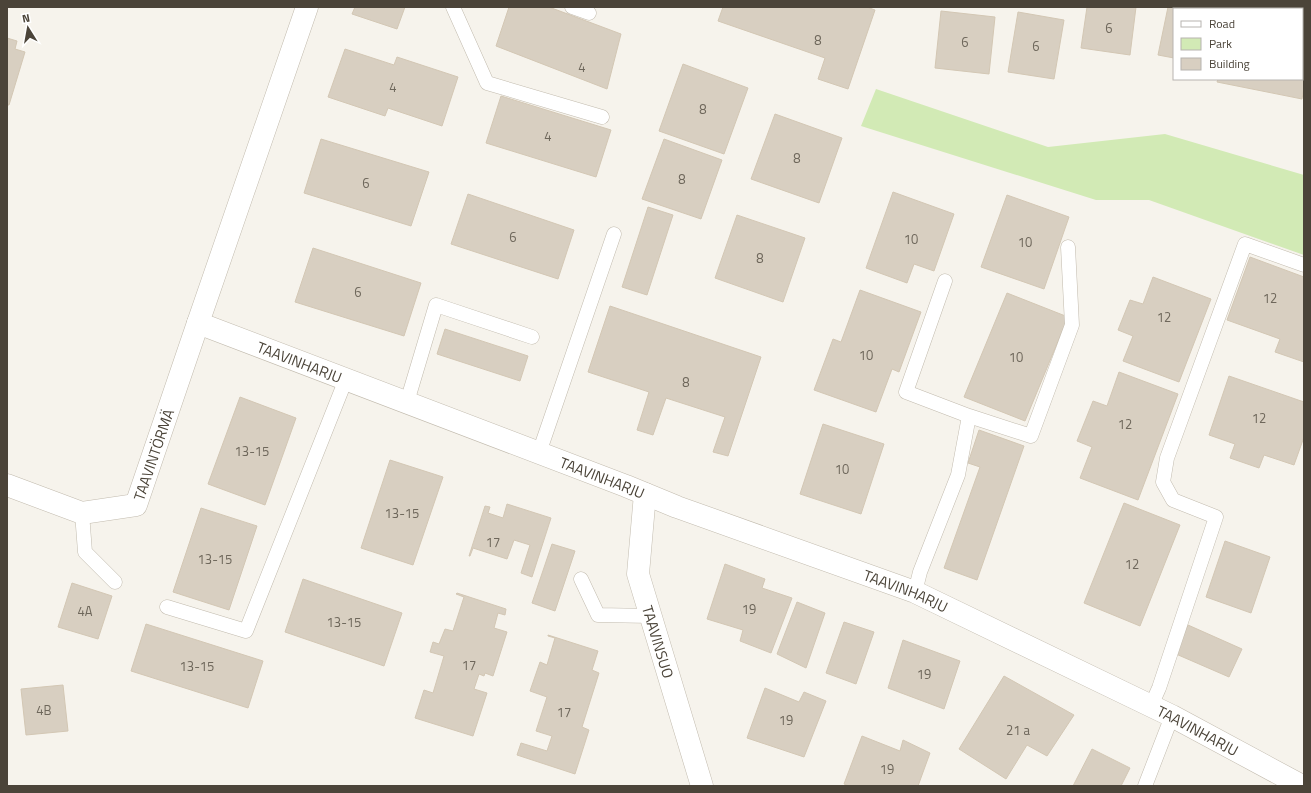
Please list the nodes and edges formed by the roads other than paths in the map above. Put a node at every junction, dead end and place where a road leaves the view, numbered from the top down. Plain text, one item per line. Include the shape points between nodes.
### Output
1 (307, 7) edge
2 (453, 7) edge
3 (572, 7) edge
4 (589, 13) dead end
5 (602, 117) dead end
6 (614, 234) dead end
7 (1068, 247) dead end
8 (1304, 265) edge
9 (945, 281) dead end
10 (198, 323) junction
11 (532, 337) dead end
12 (346, 379) junction
13 (407, 402) junction
14 (969, 416) junction
15 (539, 453) junction
16 (7, 485) edge
17 (646, 494) junction
18 (82, 513) junction
19 (581, 579) dead end
20 (115, 582) dead end
21 (915, 592) junction
22 (167, 607) dead end
23 (651, 616) junction
24 (1151, 706) junction
25 (1172, 716) junction
26 (702, 786) edge
27 (1145, 786) edge
28 (1302, 786) edge

1 - 10 street
2 - 5 lane via 487,82
3 - 4 lane
6 - 15 lane
7 - 14 lane via 1072,325 1031,436
8 - 24 lane via 1245,244 1167,458 1163,482 1173,500 1216,517
9 - 14 lane via 906,392
10 - 12 street, TAAVINHARJU
10 - 18 street, TAAVINTÖRMÄ via 136,505
11 - 13 lane via 436,305
12 - 13 street, TAAVINHARJU
12 - 22 lane via 246,631
13 - 15 street, TAAVINHARJU
14 - 21 lane via 958,475 920,572
15 - 17 street, TAAVINHARJU
16 - 18 street, TAAVINTÖRMÄ
17 - 21 street, TAAVINHARJU
17 - 23 street, TAAVINSUO via 638,574
18 - 20 lane via 85,552
19 - 23 lane via 598,615
21 - 24 street, TAAVINHARJU
23 - 26 street, TAAVINSUO
24 - 25 street, TAAVINHARJU
25 - 27 lane
25 - 28 street, TAAVINHARJU

